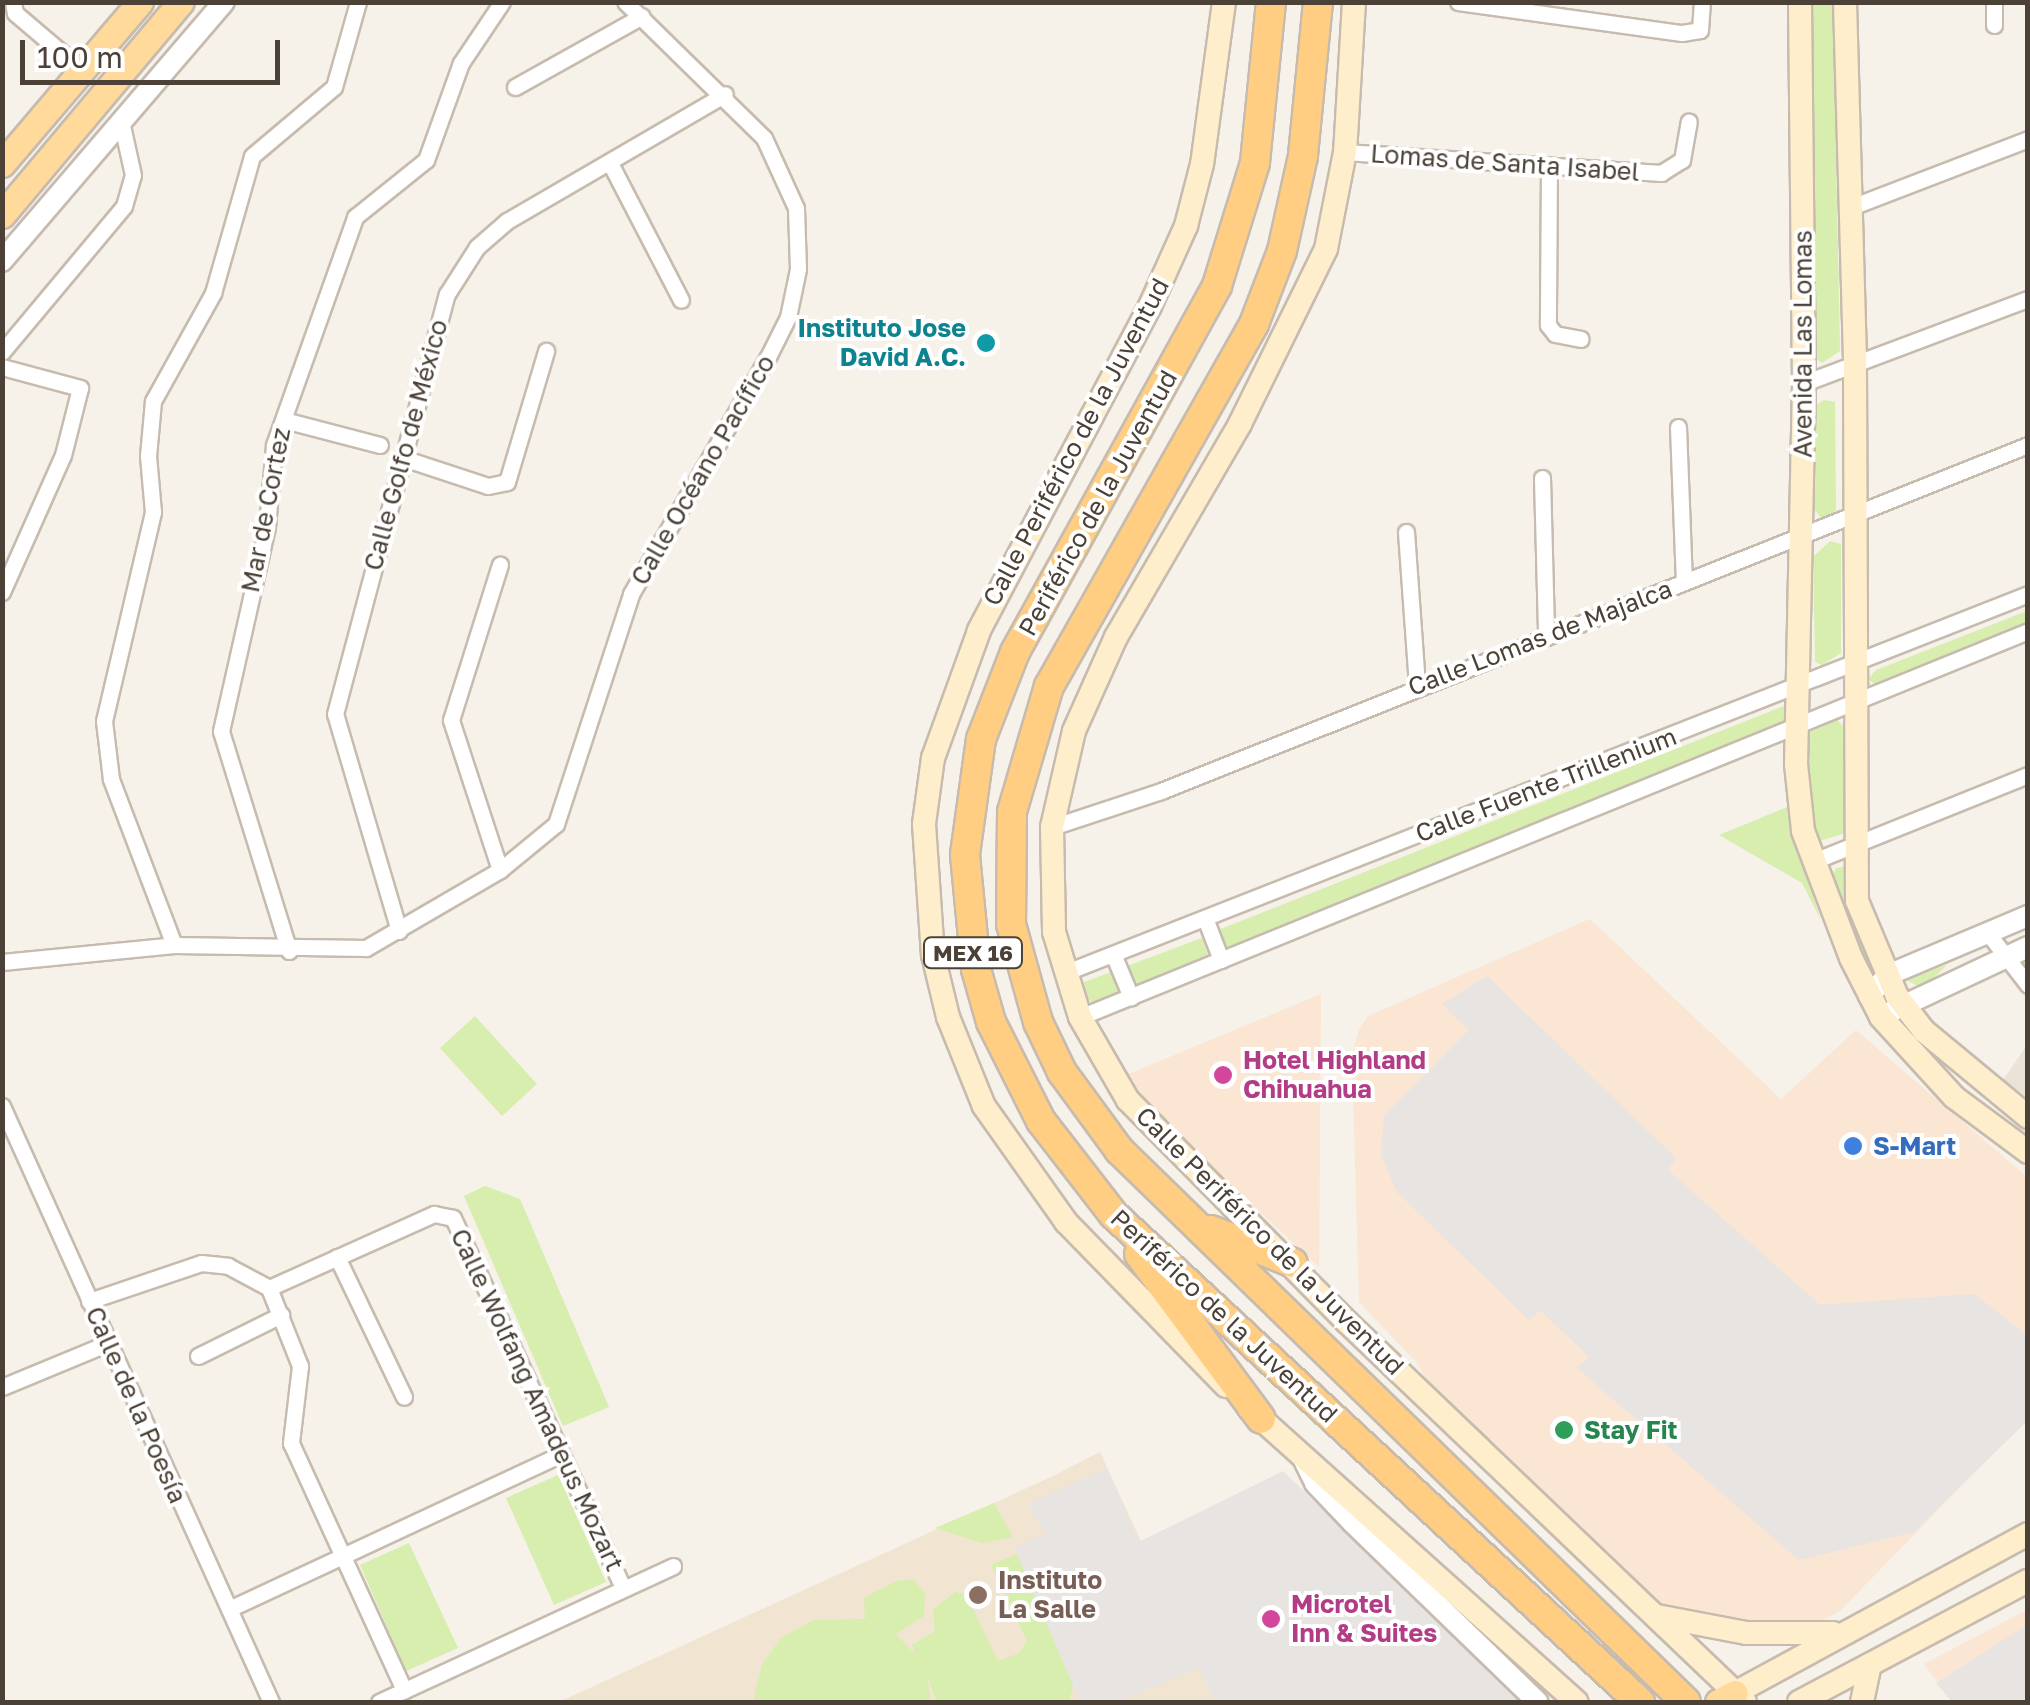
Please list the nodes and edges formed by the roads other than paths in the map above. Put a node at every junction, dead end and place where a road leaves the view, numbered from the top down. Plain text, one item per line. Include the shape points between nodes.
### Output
1 (13, 2) edge
2 (140, 2) edge
3 (181, 2) edge
4 (224, 2) edge
5 (358, 2) edge
6 (502, 2) edge
7 (625, 2) edge
8 (1224, 2) edge
9 (1258, 2) edge
10 (1271, 2) edge
11 (1318, 2) edge
12 (1354, 2) edge
13 (1458, 2) edge
14 (1702, 2) edge
15 (1800, 2) edge
16 (1845, 2) edge
17 (1994, 2) edge
18 (642, 16) junction
19 (1994, 25) dead end
20 (1267, 44) junction
21 (82, 70) junction
22 (515, 87) dead end
23 (725, 94) junction
24 (122, 122) junction
25 (1689, 122) dead end
26 (2028, 140) edge
27 (1345, 152) junction
28 (610, 163) junction
29 (2, 164) edge
30 (1549, 167) junction
31 (1851, 207) junction
32 (2, 214) edge
33 (2, 260) edge
34 (2028, 298) edge
35 (682, 300) dead end
36 (1581, 338) dead end
37 (546, 351) dead end
38 (2, 352) edge
39 (2, 367) edge
40 (1855, 368) junction
41 (1804, 383) junction
42 (284, 420) junction
43 (1678, 426) dead end
44 (2028, 444) edge
45 (380, 445) dead end
46 (403, 458) junction
47 (1542, 478) dead end
48 (1856, 516) junction
49 (1406, 532) dead end
50 (1804, 537) junction
51 (500, 565) dead end
52 (1684, 582) junction
53 (2, 592) edge
54 (2028, 594) edge
55 (2028, 631) edge
56 (1546, 635) junction
57 (1857, 665) junction
58 (1802, 685) junction
59 (1416, 686) junction
60 (1857, 701) junction
61 (1798, 727) junction
62 (2028, 775) edge
63 (1052, 827) junction
64 (1857, 843) junction
65 (1814, 861) junction
66 (500, 870) junction
67 (2028, 916) edge
68 (1205, 918) junction
69 (399, 931) junction
70 (1987, 932) junction
71 (174, 945) junction
72 (289, 951) junction
73 (2017, 951) edge
74 (1113, 954) junction
75 (1222, 960) junction
76 (2, 962) edge
77 (1064, 973) junction
78 (1888, 975) junction
79 (2028, 984) edge
80 (1869, 996) junction
81 (1130, 997) junction
82 (1904, 1004) junction
83 (1080, 1017) junction
84 (1882, 1017) junction
85 (2, 1106) edge
86 (2028, 1117) edge
87 (2028, 1152) edge
88 (1183, 1214) junction
89 (1114, 1215) junction
90 (337, 1257) junction
91 (1293, 1263) junction
92 (269, 1288) junction
93 (89, 1300) junction
94 (281, 1315) junction
95 (108, 1343) junction
96 (198, 1356) dead end
97 (2, 1386) edge
98 (404, 1397) dead end
99 (1261, 1418) junction
100 (1300, 1454) junction
101 (560, 1456) junction
102 (2028, 1534) edge
103 (341, 1554) junction
104 (673, 1566) dead end
105 (2028, 1581) edge
106 (622, 1586) junction
107 (228, 1610) junction
108 (1656, 1616) junction
109 (1842, 1633) junction
110 (1870, 1665) junction
111 (404, 1690) junction
112 (1733, 1699) edge
113 (271, 1702) edge
114 (379, 1702) edge
115 (1538, 1702) edge
116 (1577, 1702) edge
117 (1640, 1702) edge
118 (1686, 1702) edge
119 (1800, 1702) edge
120 (1862, 1702) edge

1 - 21 street via 15,13
2 - 21 main road
3 - 32 main road
4 - 24 street
5 - 71 street via 334,87 252,156 213,293 153,402 153,512 104,720 112,778
6 - 42 street, Mar de Cortez via 460,63 426,160 355,217
7 - 18 street, Calle Océano Pacífico
8 - 99 main road, Calle Periférico de la Juventud via 1202,164 1186,226 996,595 949,708 928,789 925,887 948,1018 1005,1140 1066,1222
9 - 20 highway
10 - 20 highway, Periférico de la Juventud / MEX 16
11 - 88 highway, Periférico de la Juventud / MEX 16 via 1303,156 1282,251 1254,324 1070,642 1036,717 1012,812 1011,924 1038,1022 1086,1112
12 - 27 main road, Calle Periférico de la Juventud
13 - 14 street via 1682,34 1700,30
15 - 41 main road, Avenida Las Lomas
16 - 31 main road, Avenida Las Lomas
17 - 19 street
18 - 22 street
18 - 23 street, Calle Océano Pacífico
20 - 89 highway, Periférico de la Juventud / MEX 16 via 1256,163 1217,286 1015,652 981,739 970,797 968,917 991,1022 1041,1122
21 - 29 main road
23 - 28 street, Calle Golfo de México
23 - 66 street, Calle Océano Pacífico via 764,138 796,208 801,234 788,317 650,552 610,647 556,824
24 - 33 street
24 - 38 street via 133,175 124,206
25 - 30 street, Lomas de Santa Isabel via 1682,160 1668,170
26 - 31 street
27 - 30 street, Lomas de Santa Isabel
27 - 63 main road, Calle Periférico de la Juventud via 1326,250 1308,297 1116,636 1074,731
28 - 35 street
28 - 46 street, Calle Golfo de México via 507,220 461,268 436,328
30 - 36 street via 1548,326 1555,334
31 - 40 main road, Avenida Las Lomas
34 - 40 street
37 - 46 street via 507,482 488,486
39 - 53 street via 80,388 64,455
40 - 41 street
40 - 48 main road, Avenida Las Lomas
41 - 50 main road, Avenida Las Lomas
42 - 45 street
42 - 72 street, Mar de Cortez via 220,730
43 - 52 street
44 - 48 street, Calle Lomas de Majalca
46 - 69 street, Calle Golfo de México via 335,714
47 - 56 street
48 - 50 street, Calle Lomas de Majalca
48 - 57 main road, Avenida Las Lomas
49 - 59 street
50 - 52 street, Calle Lomas de Majalca
50 - 58 main road, Avenida Las Lomas
51 - 66 street via 451,720
52 - 56 street, Calle Lomas de Majalca
54 - 57 street, Calle Fuente Trillenium
55 - 60 street, Calle Fuente Trillenium
56 - 59 street, Calle Lomas de Majalca
57 - 58 street, Calle Fuente Trillenium
57 - 60 main road, Avenida Las Lomas
58 - 61 main road, Avenida Las Lomas
58 - 68 street, Calle Fuente Trillenium
59 - 63 street, Calle Lomas de Majalca via 1161,791
60 - 61 street, Calle Fuente Trillenium
60 - 64 main road, Avenida Las Lomas
61 - 65 main road, Avenida Las Lomas via 1799,805
61 - 75 street, Calle Fuente Trillenium
62 - 64 street
63 - 77 main road, Calle Periférico de la Juventud via 1049,894
64 - 65 street
64 - 78 main road, Avenida Las Lomas via 1857,901
65 - 80 main road, Avenida Las Lomas
66 - 69 street, Calle Océano Pacífico
67 - 70 street
68 - 74 street, Calle Fuente Trillenium
68 - 75 street
69 - 72 street, Calle Océano Pacífico via 348,952
70 - 73 street
70 - 78 street
71 - 72 street, Calle Océano Pacífico
71 - 76 street, Calle Océano Pacífico
73 - 79 street
73 - 82 street
74 - 77 street, Calle Fuente Trillenium
74 - 81 street
75 - 81 street, Calle Fuente Trillenium
77 - 83 main road, Calle Periférico de la Juventud
78 - 80 street
78 - 82 main road, Avenida Las Lomas
80 - 84 main road, Avenida Las Lomas
81 - 83 street, Calle Fuente Trillenium
82 - 84 street
82 - 86 main road, Avenida Las Lomas via 1938,1048
83 - 91 main road, Calle Periférico de la Juventud via 1128,1100
84 - 87 main road, Avenida Las Lomas via 1954,1097
85 - 93 street, Calle de la Poesía
88 - 91 highway
88 - 118 highway, Periférico de la Juventud / MEX 16
89 - 99 highway
89 - 117 highway, Periférico de la Juventud / MEX 16
90 - 92 street
90 - 98 street
90 - 101 street, Calle Wolfang Amadeus Mozart via 434,1214 450,1215 462,1228
91 - 108 main road, Calle Periférico de la Juventud
92 - 93 street via 228,1266 201,1263
92 - 94 street
93 - 95 street, Calle de la Poesía
94 - 96 street
94 - 103 street via 300,1366 291,1443
95 - 97 street
95 - 107 street, Calle de la Poesía
99 - 100 main road, Calle Periférico de la Juventud
100 - 115 street via 1315,1483 1353,1524
100 - 116 main road, Calle Periférico de la Juventud
101 - 103 street
101 - 106 street, Calle Wolfang Amadeus Mozart
102 - 109 main road
103 - 107 street
103 - 111 street
104 - 106 street
105 - 110 main road
106 - 111 street
107 - 113 street, Calle de la Poesía
108 - 109 main road via 1746,1633
108 - 112 main road, Calle Periférico de la Juventud
109 - 112 main road
110 - 119 main road
110 - 120 main road
111 - 114 street

